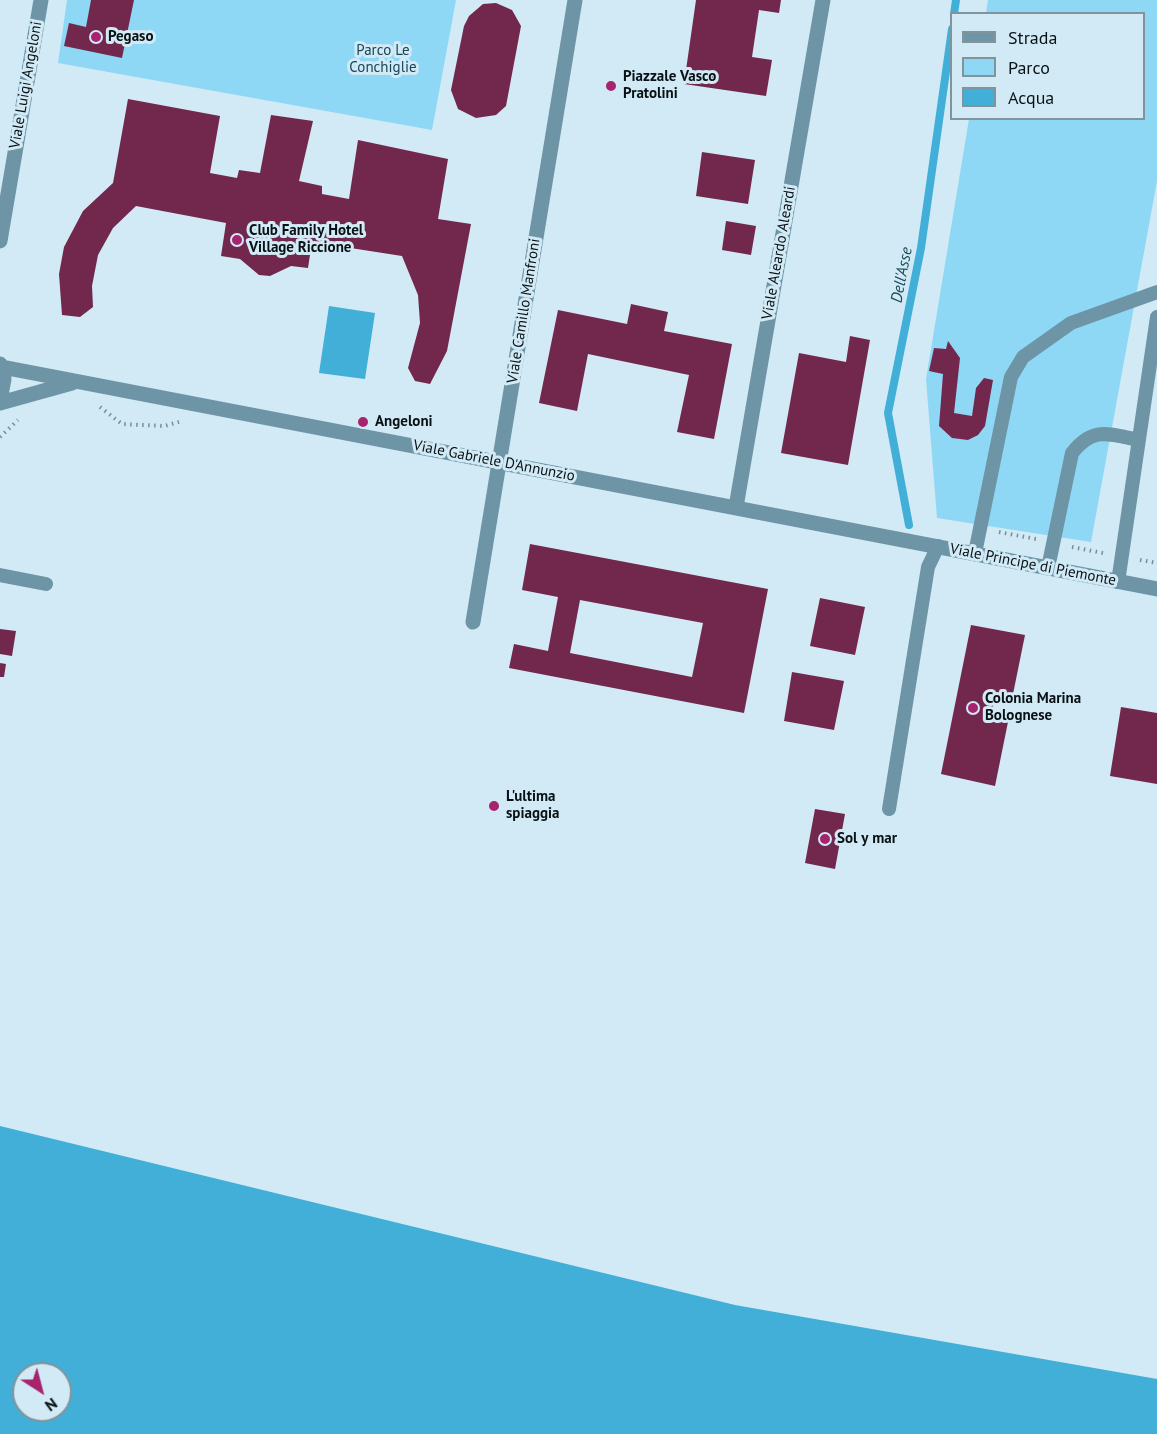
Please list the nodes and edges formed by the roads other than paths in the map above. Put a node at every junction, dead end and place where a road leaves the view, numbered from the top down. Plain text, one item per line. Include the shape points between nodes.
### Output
1 (41, 0) edge
2 (575, 0) edge
3 (823, 0) edge
4 (0, 241) edge
5 (1157, 292) edge
6 (1157, 316) edge
7 (1, 366) edge
8 (78, 381) junction
9 (0, 401) edge
10 (1139, 440) junction
11 (499, 462) junction
12 (736, 507) junction
13 (909, 540) joint
14 (938, 546) junction
15 (975, 553) junction
16 (1048, 568) junction
17 (0, 575) edge
18 (1118, 582) junction
19 (46, 584) dead end
20 (1157, 590) edge
21 (473, 622) dead end
22 (889, 809) dead end

1 - 4 street, Viale Luigi Angeloni
2 - 11 street, Viale Camillo Manfroni
3 - 12 street, Viale Aleardo Aleardi
5 - 15 lane via 1071,323 1023,357 1011,377
6 - 10 lane
7 - 8 street, Viale Gabriele D'Annunzio
7 - 9 street via 4,379
8 - 9 street, Viale Gabriele D'Annunzio
8 - 11 street, Viale Gabriele D'Annunzio
10 - 16 lane via 1100,432 1082,440 1072,453
10 - 18 lane
11 - 12 street, Viale Gabriele D'Annunzio
11 - 21 street, Viale Camillo Manfroni
12 - 13 street, Viale Gabriele D'Annunzio
13 - 14 street, Viale Principe di Piemonte
14 - 15 street, Viale Principe di Piemonte
14 - 22 lane via 928,567
15 - 16 street, Viale Principe di Piemonte
16 - 18 street, Viale Principe di Piemonte
17 - 19 lane
18 - 20 street, Viale Principe di Piemonte

